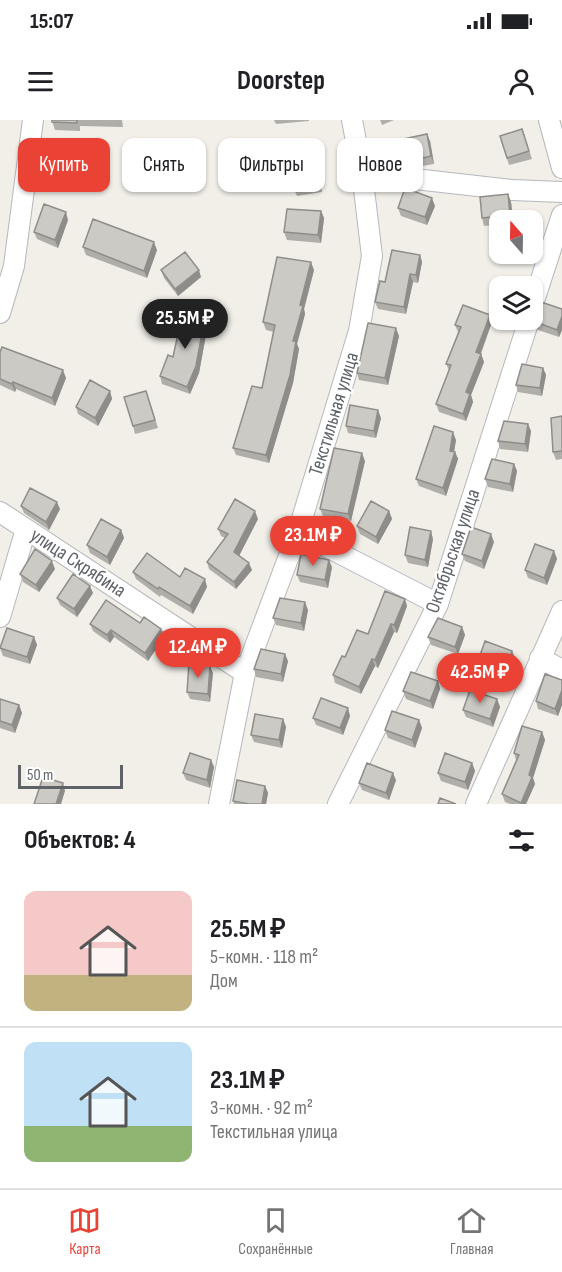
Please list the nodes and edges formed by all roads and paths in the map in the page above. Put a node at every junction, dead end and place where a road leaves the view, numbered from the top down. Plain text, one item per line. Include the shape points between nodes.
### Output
1 (33, 120) edge
2 (352, 120) edge
3 (549, 120) edge
4 (355, 138) edge
5 (562, 168) edge
6 (423, 180) edge
7 (364, 192) edge
8 (562, 192) edge
9 (562, 215) edge
10 (542, 276) edge
11 (0, 313) edge
12 (526, 330) edge
13 (0, 512) edge
14 (26, 529) junction
15 (298, 532) junction
16 (438, 604) junction
17 (562, 611) edge
18 (0, 617) edge
19 (540, 658) junction
20 (562, 670) edge
21 (245, 673) junction
22 (219, 804) edge
23 (338, 804) edge
24 (476, 804) edge

1 - 11 street via 14,266
2 - 4 street, Текстильная улица
3 - 5 street
6 - 8 street
7 - 15 street, Текстильная улица via 372,256 359,331
9 - 10 street
12 - 16 street, Октябрьская улица
13 - 14 street, улица Скрябина
14 - 18 street
14 - 21 street, улица Скрябина
15 - 16 street
15 - 21 street, Текстильная улица
16 - 23 street, Октябрьская улица
17 - 19 street
19 - 20 street
19 - 24 street
21 - 22 street, Текстильная улица

